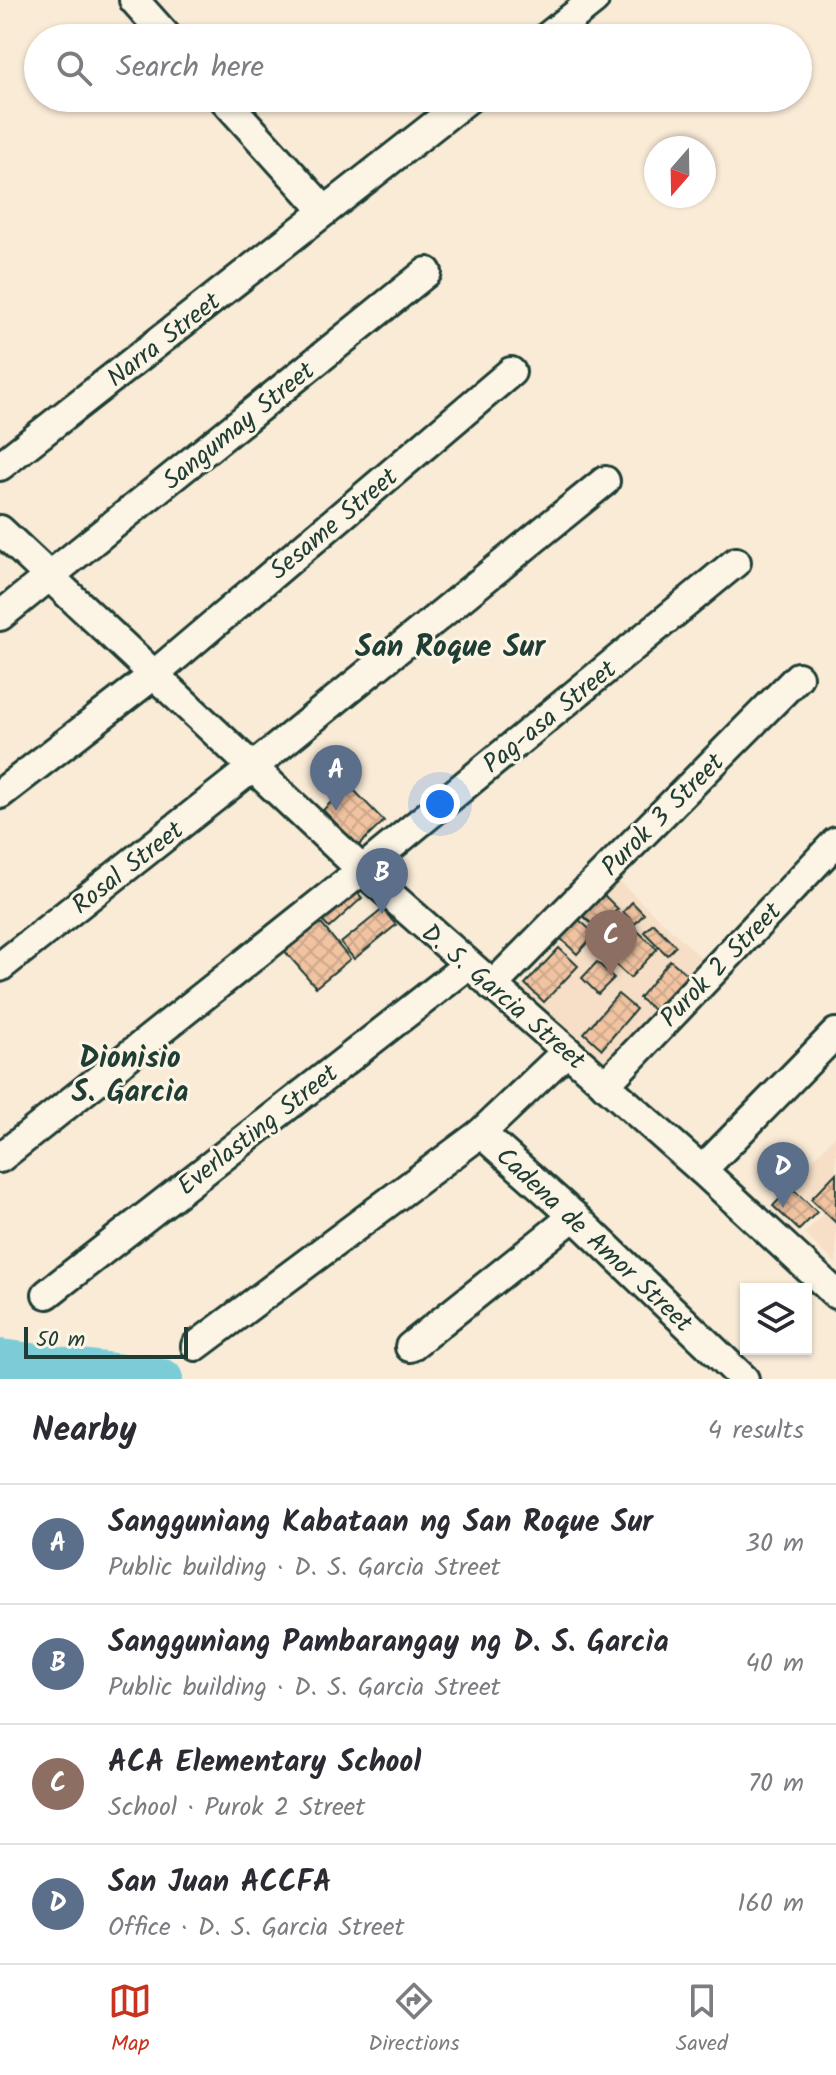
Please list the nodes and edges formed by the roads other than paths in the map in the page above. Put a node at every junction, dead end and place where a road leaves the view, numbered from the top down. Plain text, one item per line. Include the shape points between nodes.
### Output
1 (134, 0) edge
2 (594, 0) edge
3 (155, 24) edge
4 (564, 24) edge
5 (236, 112) edge
6 (451, 112) edge
7 (325, 211) junction
8 (427, 272) dead end
9 (511, 372) dead end
10 (0, 466) edge
11 (605, 481) dead end
12 (0, 530) edge
13 (736, 562) dead end
14 (49, 577) junction
15 (0, 616) edge
16 (155, 674) junction
17 (798, 677) dead end
18 (253, 767) junction
19 (0, 794) edge
20 (836, 842) edge
21 (362, 870) junction
22 (468, 965) junction
23 (0, 967) edge
24 (492, 986) junction
25 (836, 1033) edge
26 (567, 1051) junction
27 (605, 1085) junction
28 (481, 1133) junction
29 (0, 1158) edge
30 (702, 1170) junction
31 (574, 1216) junction
32 (47, 1294) dead end
33 (836, 1294) edge
34 (196, 1346) dead end
35 (410, 1347) dead end
36 (744, 1379) edge

1 - 3 street
2 - 4 street
5 - 7 street
6 - 7 street, Narra Street
7 - 10 street, Narra Street
8 - 14 street, Sangumay Street
9 - 16 street, Sesame Street
11 - 18 street, Rosal Street
12 - 14 street, D. S. Garcia Street
13 - 21 street, Pag-asa Street
14 - 15 street, Sangumay Street
14 - 16 street, D. S. Garcia Street
16 - 18 street, D. S. Garcia Street
16 - 19 street, Sesame Street
17 - 24 street, Purok 3 Street
18 - 21 street, D. S. Garcia Street
18 - 23 street, Rosal Street
20 - 27 street, Purok 2 Street
21 - 22 street, D. S. Garcia Street
21 - 29 street, Pag-asa Street
22 - 24 street, D. S. Garcia Street
22 - 32 street, Everlasting Street
24 - 26 street, D. S. Garcia Street
25 - 30 street
26 - 27 street, D. S. Garcia Street
26 - 28 street
27 - 30 street, D. S. Garcia Street
28 - 31 street, Cadena de Amor Street
28 - 34 street
30 - 33 street, D. S. Garcia Street
31 - 35 street
31 - 36 street, Cadena de Amor Street

